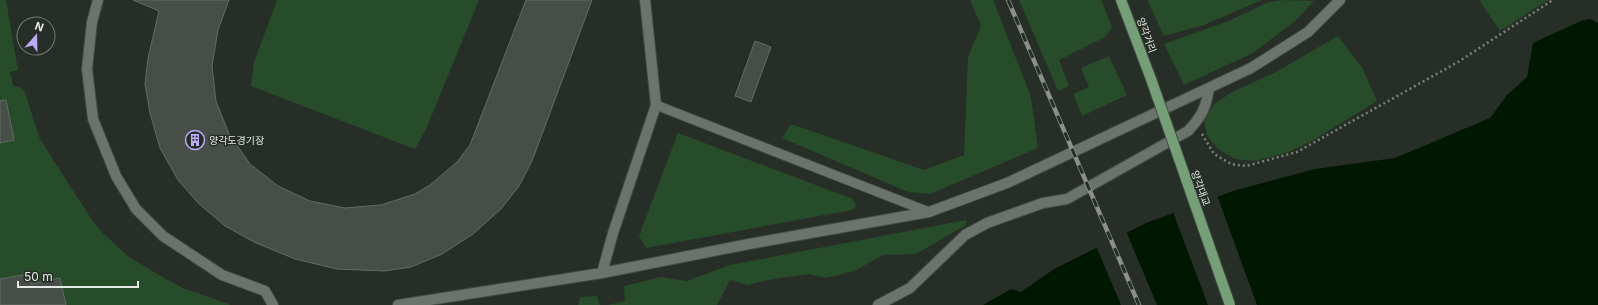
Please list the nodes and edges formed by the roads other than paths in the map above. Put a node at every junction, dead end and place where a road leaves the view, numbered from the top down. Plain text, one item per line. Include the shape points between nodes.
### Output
1 (98, 0) edge
2 (645, 0) edge
3 (1121, 0) edge
4 (1338, 1) edge
5 (1151, 79) joint
6 (1209, 88) junction
7 (656, 104) junction
8 (930, 212) junction
9 (602, 273) junction
10 (273, 305) edge
11 (398, 305) edge
12 (878, 305) edge
13 (1230, 305) edge

1 - 10 street via 92,22 87,69 94,119 116,176 136,209 163,236 222,275 265,291
2 - 7 street
3 - 5 main road, 양각거리
4 - 6 street via 1308,32 1251,68
5 - 13 main road, 양각대교, bridge
6 - 8 street via 1007,183
6 - 12 street via 1206,106 1199,120 1188,131 1067,199 1043,204 987,223 964,235 910,288
7 - 8 lane
7 - 9 street
8 - 9 street
9 - 11 street

